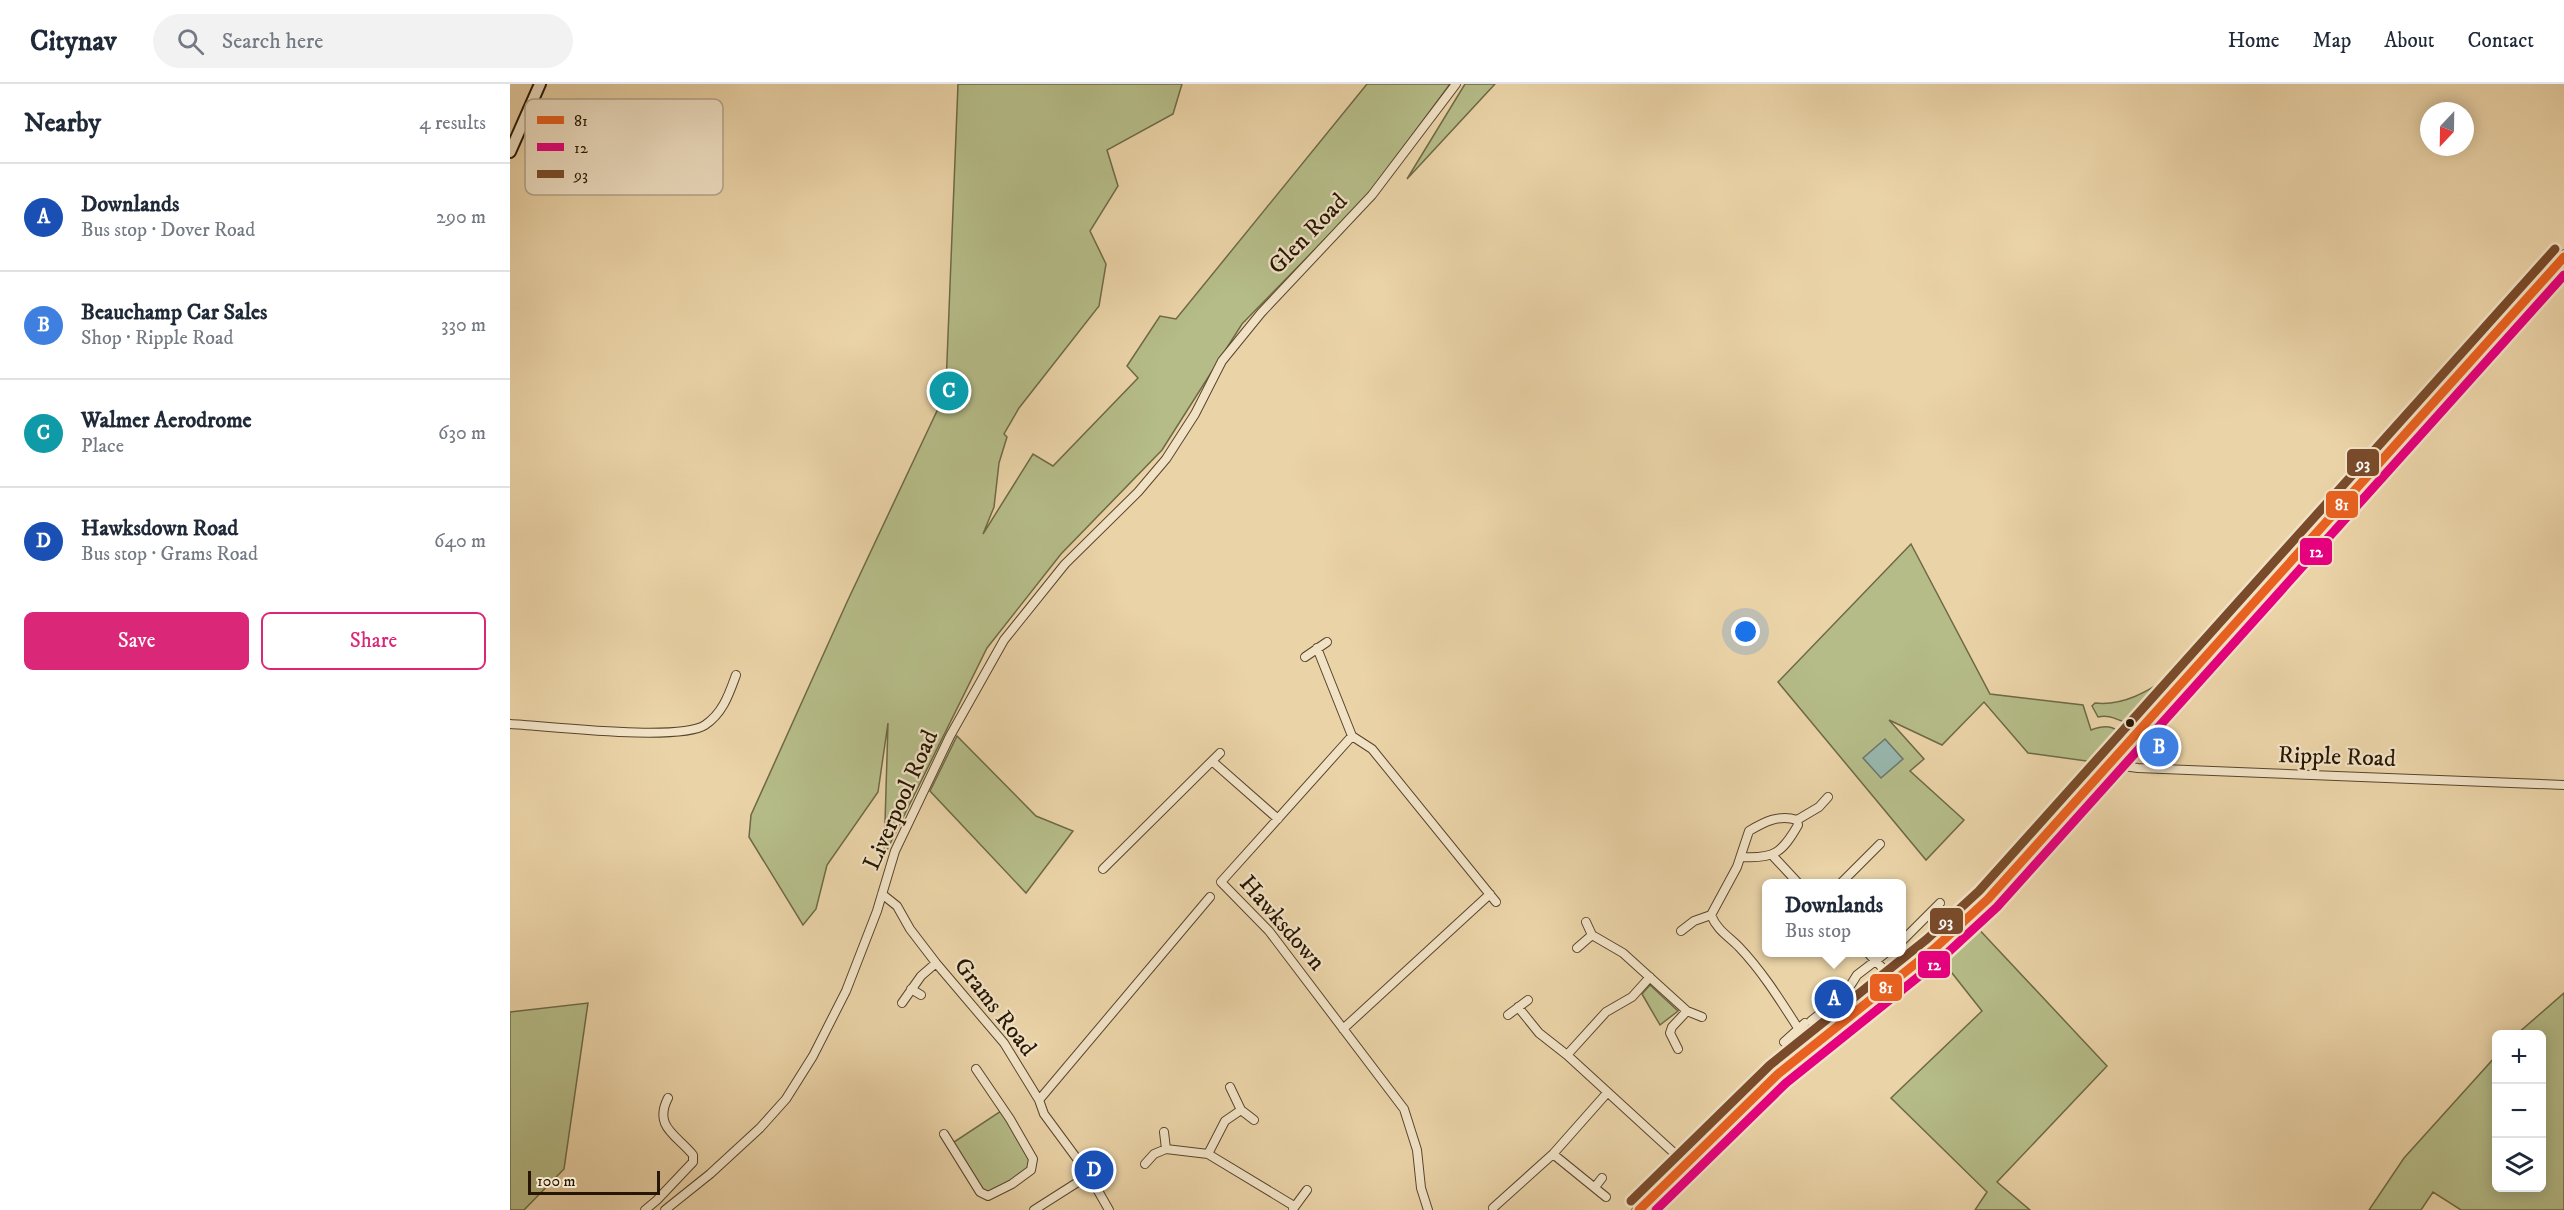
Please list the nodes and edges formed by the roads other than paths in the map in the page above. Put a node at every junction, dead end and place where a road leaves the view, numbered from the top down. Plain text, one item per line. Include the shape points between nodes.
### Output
1 (540, 84) edge
2 (1455, 84) edge
3 (532, 99) edge
4 (525, 113) edge
5 (513, 137) edge
6 (510, 152) edge
7 (2564, 257) edge
8 (1195, 414) joint
9 (1327, 642) dead end
10 (1317, 648) junction
11 (1305, 657) dead end
12 (736, 675) dead end
13 (510, 724) edge
14 (1352, 736) junction
15 (1220, 753) dead end
16 (1212, 761) junction
17 (2108, 764) junction
18 (2564, 785) edge
19 (1828, 797) dead end
20 (1278, 819) junction
21 (1797, 820) junction
22 (1880, 844) dead end
23 (1772, 855) junction
24 (1741, 857) junction
25 (1103, 868) dead end
26 (1794, 879) edge
27 (1845, 879) edge
28 (882, 894) junction
29 (1490, 894) junction
30 (1210, 897) dead end
31 (1496, 902) dead end
32 (1940, 903) dead end
33 (1711, 915) junction
34 (1586, 922) dead end
35 (1681, 931) dead end
36 (1592, 935) junction
37 (1906, 937) edge
38 (1577, 948) dead end
39 (1872, 957) edge
40 (1882, 957) edge
41 (1876, 962) junction
42 (936, 963) junction
43 (1650, 977) junction
44 (1895, 981) junction
45 (911, 988) junction
46 (921, 995) dead end
47 (1528, 1000) dead end
48 (902, 1003) dead end
49 (1518, 1008) junction
50 (1687, 1011) junction
51 (1508, 1015) dead end
52 (1702, 1017) dead end
53 (1798, 1028) junction
54 (1343, 1029) junction
55 (1784, 1042) dead end
56 (1678, 1049) dead end
57 (1567, 1055) junction
58 (976, 1070) dead end
59 (1230, 1087) dead end
60 (1607, 1093) junction
61 (668, 1098) dead end
62 (1039, 1100) junction
63 (1241, 1110) junction
64 (1254, 1120) dead end
65 (1164, 1132) dead end
66 (944, 1134) dead end
67 (1166, 1149) junction
68 (1208, 1154) junction
69 (1552, 1154) junction
70 (1686, 1163) junction
71 (1145, 1164) dead end
72 (1089, 1176) junction
73 (1602, 1178) dead end
74 (1595, 1187) junction
75 (1307, 1190) dead end
76 (1606, 1197) dead end
77 (1484, 1202) dead end
78 (1293, 1208) edge
79 (1494, 1209) edge
80 (645, 1210) edge
81 (665, 1210) edge
82 (1034, 1210) edge
83 (1109, 1210) edge
84 (1428, 1210) edge
85 (1639, 1210) edge

1 - 3 street
2 - 8 street, Glen Road via 1372,195 1247,328 1222,361
4 - 5 street
5 - 6 street
7 - 17 main road
8 - 28 street, Liverpool Road via 1166,459 1065,564 988,664 894,851
9 - 10 street
10 - 11 street
10 - 14 street
12 - 13 street via 718,713 698,729 667,734
14 - 20 street, Hawksdown
14 - 29 street via 1372,749
15 - 16 street
16 - 20 street
16 - 25 street
17 - 18 street, Ripple Road via 2160,770
17 - 44 main road via 1989,899
19 - 21 street
20 - 54 street, Hawksdown via 1221,882 1269,931
21 - 23 street via 1789,841
21 - 24 street via 1768,819 1749,831
22 - 27 street
23 - 24 street
23 - 26 street
24 - 33 street
28 - 42 street, Grams Road via 897,906
28 - 81 street, Liverpool Road via 846,991 786,1099 737,1150
29 - 31 street
29 - 54 street
30 - 62 street
32 - 37 street
33 - 35 street
33 - 53 street via 1719,930 1765,979
34 - 36 street
36 - 38 street
36 - 43 street via 1623,953
39 - 41 street
40 - 41 street
41 - 44 street
41 - 53 street via 1857,975 1845,994
42 - 45 street
42 - 62 street, Grams Road via 1004,1043
43 - 50 street
43 - 57 street via 1632,997 1606,1012
44 - 70 main road via 1778,1074
45 - 46 street
45 - 48 street
47 - 49 street
49 - 51 street
49 - 57 street via 1539,1033
50 - 52 street
50 - 56 street via 1670,1033
53 - 55 street
54 - 84 street, Hawksdown via 1404,1109 1417,1150
57 - 60 street
58 - 66 street via 1034,1159 1031,1170 988,1196 980,1192
59 - 63 street
60 - 69 street
60 - 70 street
61 - 80 street via 662,1110 664,1119 670,1133 693,1155 693,1162
62 - 72 street, Grams Road via 1044,1114
63 - 64 street
63 - 68 street via 1224,1121
65 - 67 street
67 - 68 street
67 - 71 street
68 - 78 street
69 - 74 street
69 - 79 street
70 - 85 main road
72 - 82 street
72 - 83 street, Grams Road
73 - 74 street
74 - 76 street
75 - 78 street
77 - 79 street

